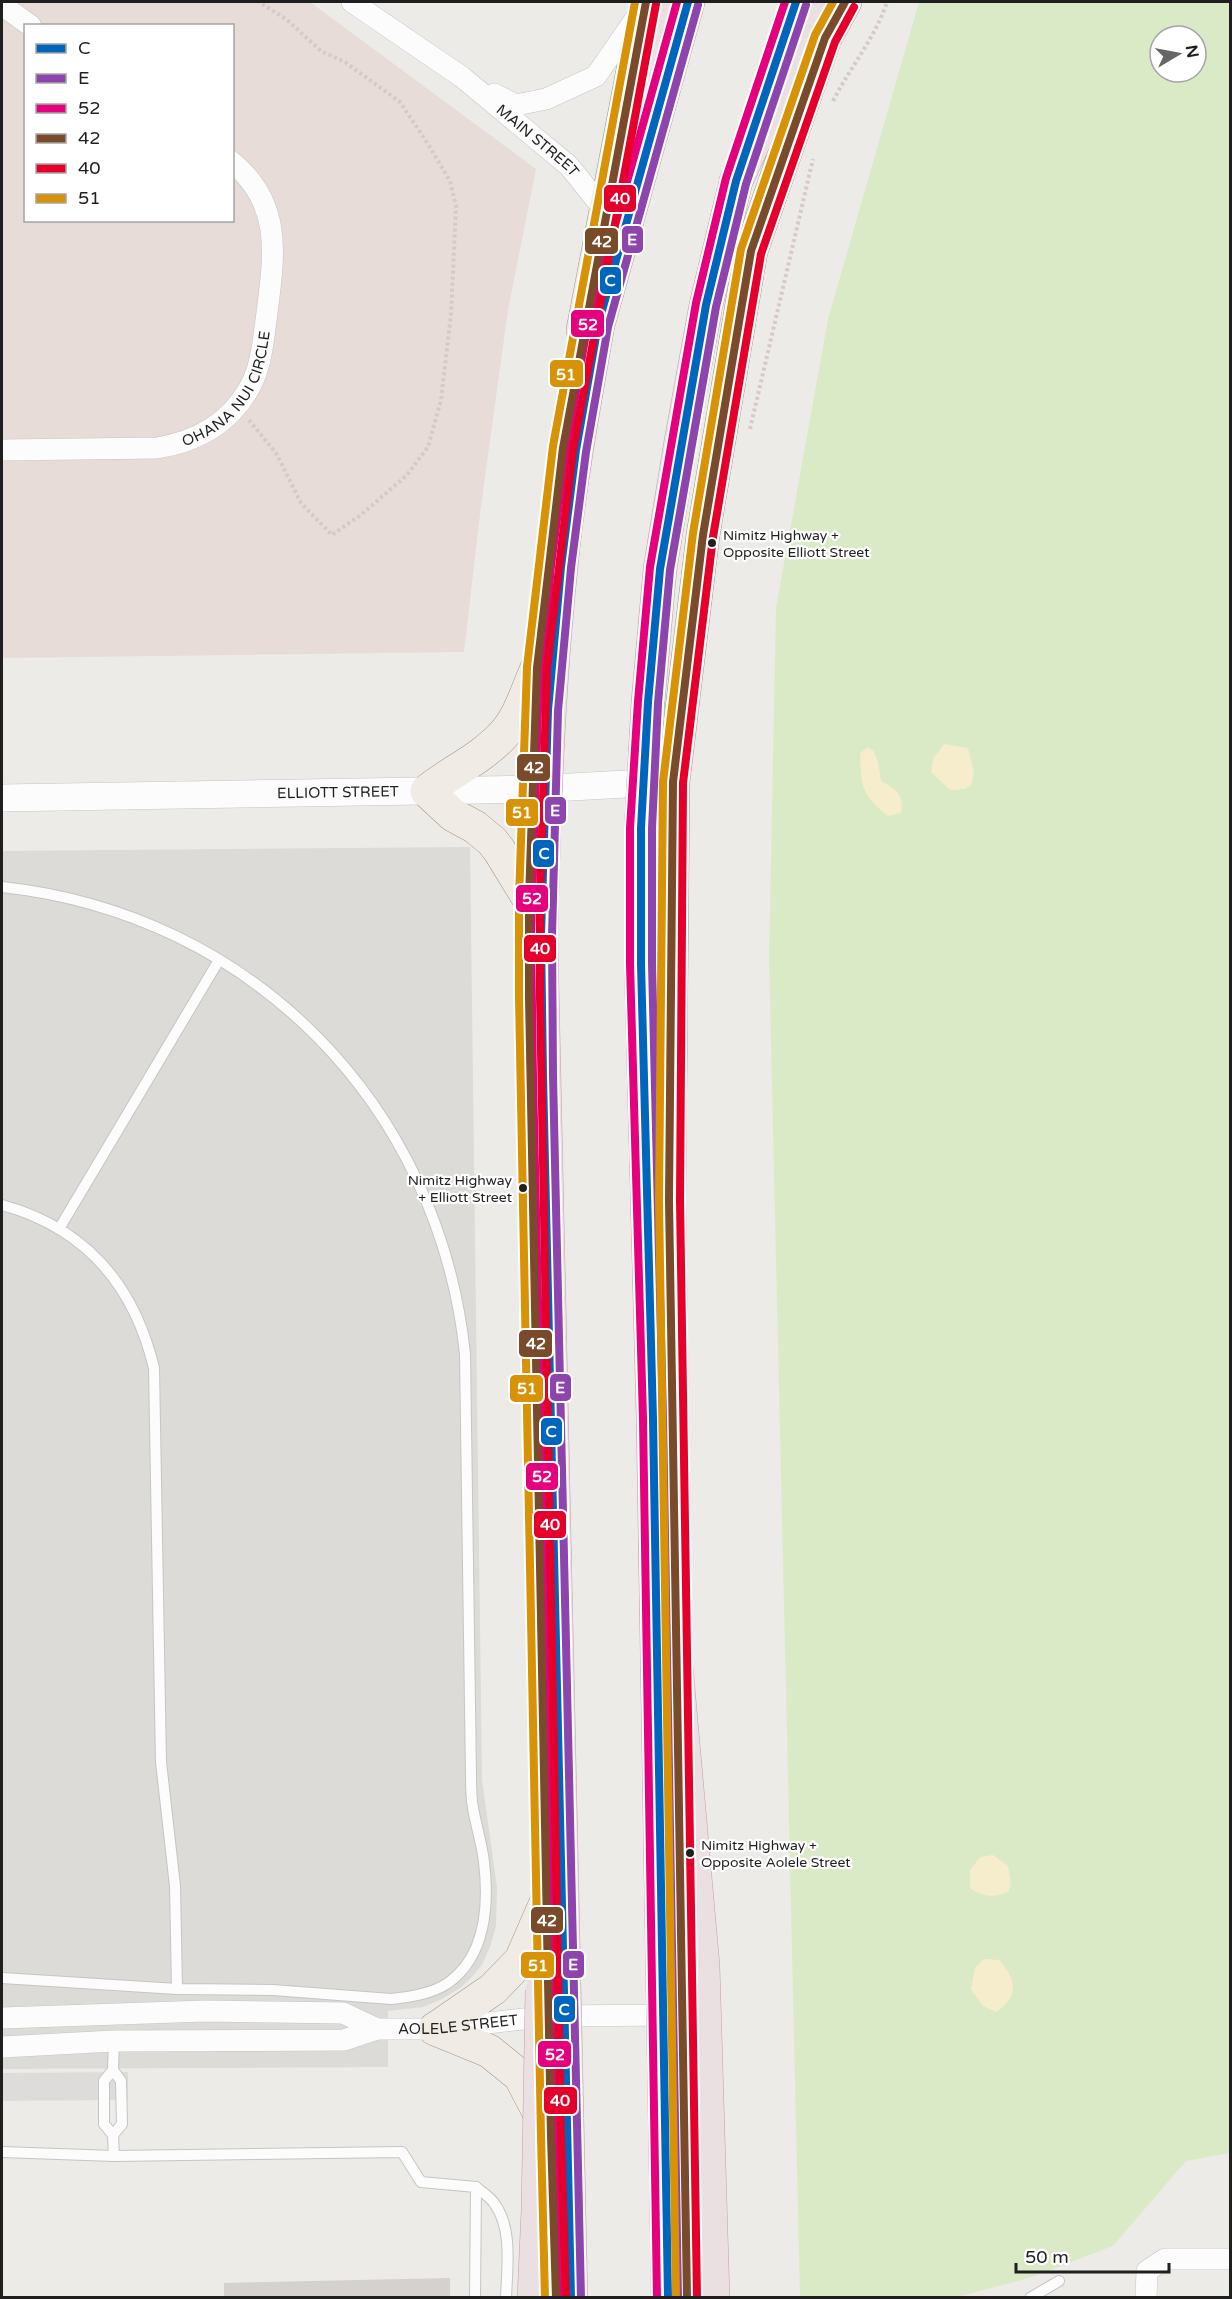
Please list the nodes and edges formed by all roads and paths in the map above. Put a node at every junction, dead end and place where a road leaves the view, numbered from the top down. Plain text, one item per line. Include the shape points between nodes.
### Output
1 (259, 2) edge
2 (352, 2) edge
3 (651, 2) edge
4 (688, 2) edge
5 (796, 2) edge
6 (818, 2) edge
7 (845, 2) edge
8 (887, 2) edge
9 (2, 5) edge
10 (28, 24) edge
11 (462, 77) junction
12 (831, 104) dead end
13 (814, 156) dead end
14 (234, 164) edge
15 (736, 181) junction
16 (606, 212) junction
17 (598, 325) junction
18 (236, 407) junction
19 (748, 436) dead end
20 (2, 450) edge
21 (537, 668) junction
22 (674, 782) junction
23 (534, 789) junction
24 (427, 791) junction
25 (2, 798) edge
26 (2, 887) edge
27 (529, 899) junction
28 (219, 960) junction
29 (2, 1205) edge
30 (59, 1229) junction
31 (549, 1325) junction
32 (653, 1419) junction
33 (548, 1898) junction
34 (2, 1978) edge
35 (177, 1989) junction
36 (114, 2015) junction
37 (680, 2015) junction
38 (550, 2016) junction
39 (2, 2018) edge
40 (377, 2029) junction
41 (435, 2029) junction
42 (114, 2041) junction
43 (2, 2047) edge
44 (113, 2070) junction
45 (114, 2135) junction
46 (551, 2136) junction
47 (2, 2152) edge
48 (114, 2156) junction
49 (476, 2187) junction
50 (1230, 2259) edge
51 (1059, 2281) dead end
52 (475, 2298) edge
53 (506, 2298) edge
54 (534, 2298) edge
55 (556, 2298) edge
56 (571, 2298) edge
57 (668, 2298) edge
58 (687, 2298) edge
59 (713, 2298) edge
60 (1030, 2298) edge
61 (1146, 2298) edge

1 - 18 path via 286,19 316,47 345,62 400,102 428,144 450,181 456,206 451,315 441,400 428,447 407,475 332,535 300,503 276,453
2 - 11 street, MAIN STREET
3 - 11 street, MAIN STREET via 596,76 546,99 516,105
3 - 16 main road
3 - 17 highway
4 - 17 highway
5 - 15 highway
6 - 15 highway
7 - 22 main road via 825,38 751,251 703,535
8 - 12 path via 879,26
9 - 10 street
11 - 16 street, MAIN STREET via 569,166
13 - 19 path
14 - 18 street, OHANA NUI CIRCLE via 247,176 264,205 274,255 261,359
15 - 32 highway, bridge via 706,305 681,441 660,569 648,702 641,828
16 - 21 main road via 563,448
17 - 31 highway, bridge via 561,567 548,721 541,936
18 - 20 street, OHANA NUI CIRCLE via 208,431 175,445
21 - 23 main road
21 - 24 main road via 516,717 503,735
22 - 23 street, ELLIOTT STREET
22 - 37 main road via 669,1200
23 - 24 street, ELLIOTT STREET
23 - 27 main road
24 - 25 street, ELLIOTT STREET
24 - 27 main road via 453,815 492,841
26 - 28 lane via 52,895 123,915
27 - 33 main road
28 - 30 lane
28 - 35 lane via 245,975 298,1018 334,1054 375,1105 416,1176 453,1275 465,1354 471,1776 485,1890 480,1940 473,1955 448,1983 426,1993 391,1999 263,1990
29 - 30 lane
30 - 35 lane via 91,1252 121,1286 141,1325 154,1368 161,1762 175,1886
31 - 54 highway, bridge via 541,2092
31 - 56 highway, bridge
32 - 57 highway, bridge
32 - 59 highway, bridge via 702,1943
33 - 38 main road
33 - 41 main road via 521,1960 493,1989
34 - 35 lane
36 - 39 street, AOLELE STREET
36 - 40 street, AOLELE STREET via 205,2011 343,2013
36 - 42 street
37 - 38 street, AOLELE STREET
37 - 58 main road
38 - 41 street, AOLELE STREET
38 - 46 main road
40 - 41 street, AOLELE STREET
40 - 42 street, AOLELE STREET via 344,2040
41 - 46 main road via 489,2051 520,2076
42 - 43 street, AOLELE STREET
42 - 44 lane
44 - 45 lane via 121,2081 122,2124
44 - 45 lane via 104,2081 104,2124
45 - 48 lane
46 - 55 main road
47 - 48 lane
48 - 49 lane via 402,2152 421,2182
49 - 52 lane
49 - 53 lane via 494,2203 505,2224
50 - 61 street via 1165,2259 1147,2271
51 - 60 lane

